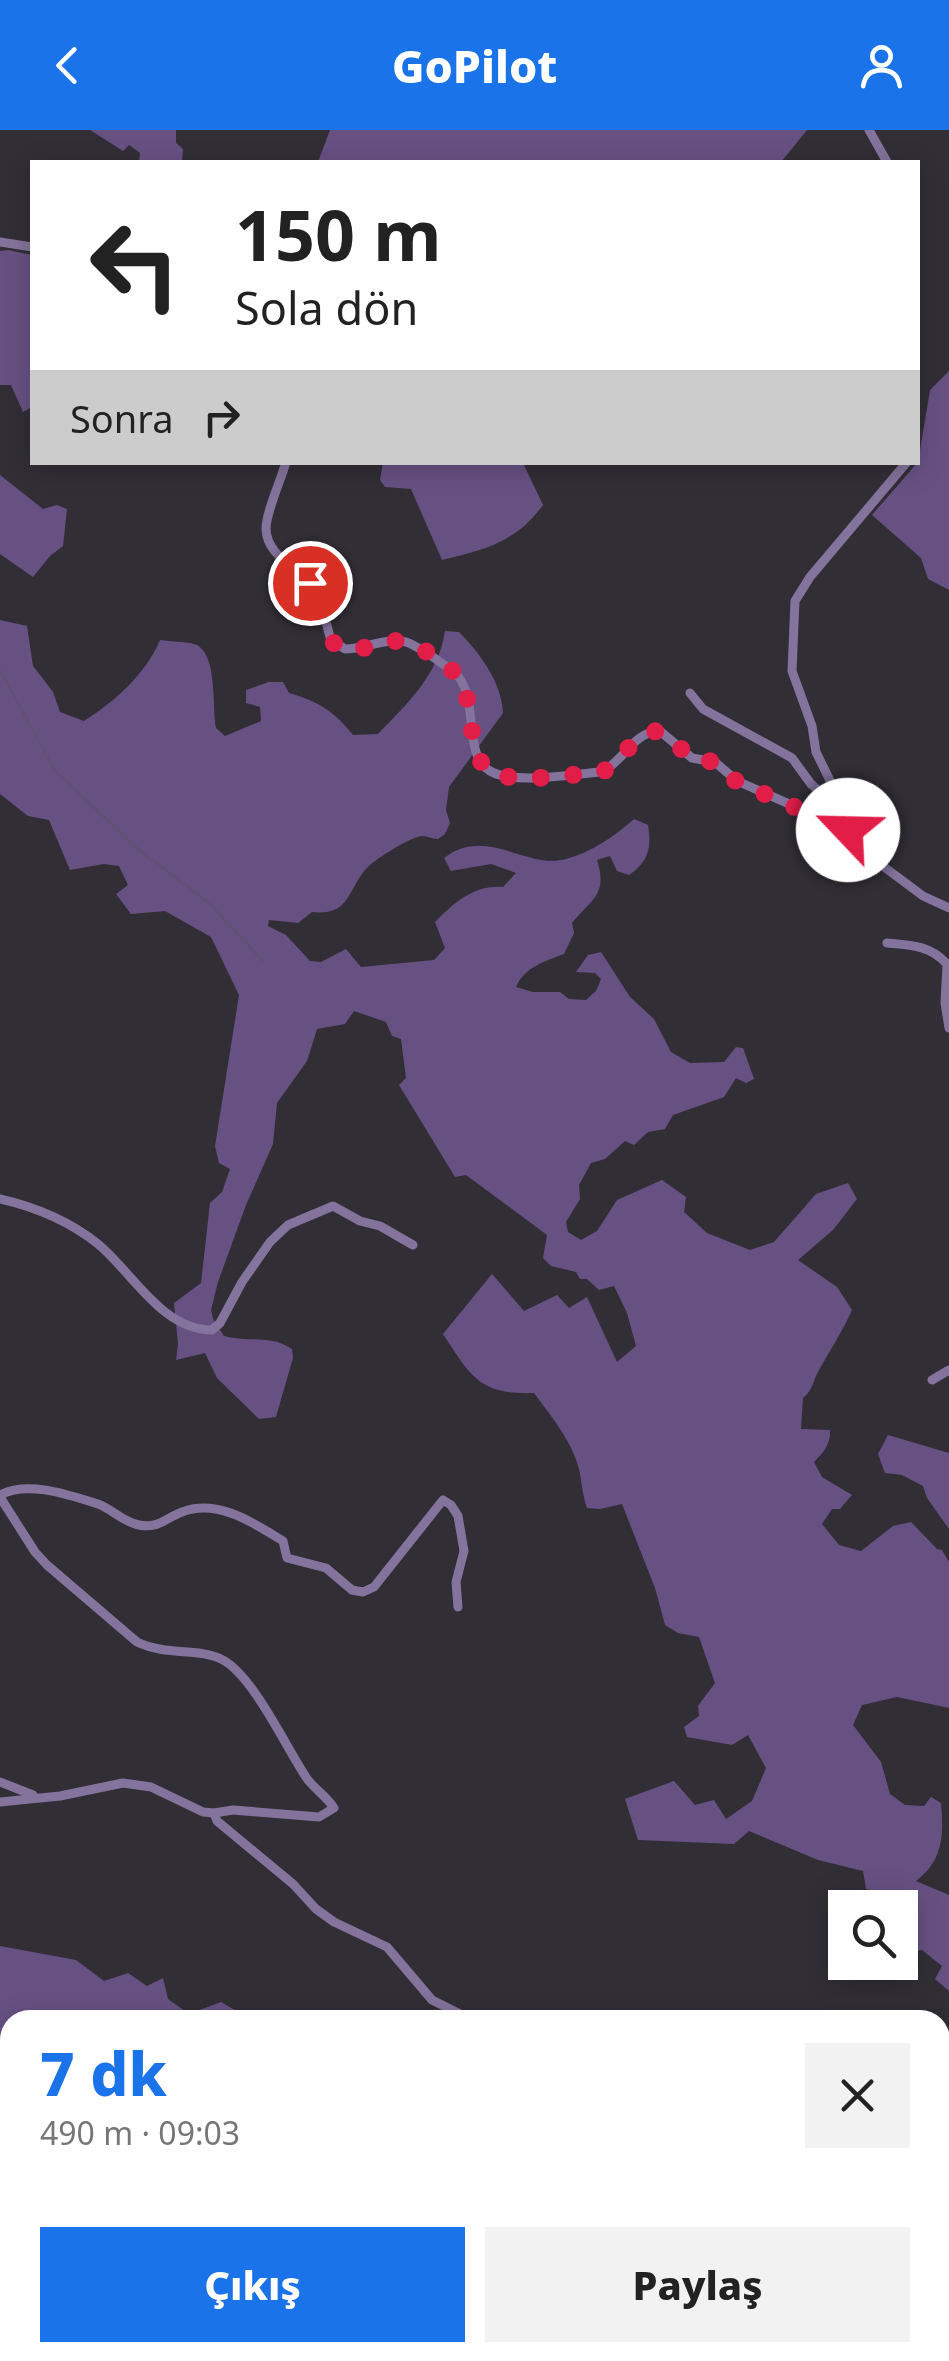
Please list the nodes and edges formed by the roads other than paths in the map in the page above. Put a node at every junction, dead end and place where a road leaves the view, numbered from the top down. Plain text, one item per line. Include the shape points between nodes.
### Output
1 (868, 130) edge
2 (886, 160) edge
3 (0, 242) edge
4 (30, 246) edge
5 (285, 465) edge
6 (903, 465) edge
7 (690, 693) dead end
8 (844, 813) junction
9 (848, 830) junction
10 (949, 908) edge
11 (887, 943) dead end
12 (949, 1028) edge
13 (0, 1198) edge
14 (413, 1246) dead end
15 (949, 1370) edge
16 (932, 1380) dead end
17 (0, 1496) edge
18 (458, 1607) dead end
19 (0, 1782) edge
20 (40, 1798) junction
21 (0, 1802) edge
22 (214, 1814) junction
23 (452, 2010) edge

1 - 2 street
3 - 4 street
5 - 9 street via 267,536 318,595 331,640 345,649 408,642 448,668 467,696 474,747 489,772 602,772 645,733 660,731 737,782
6 - 8 street via 795,600 792,671 816,752
7 - 8 street via 703,709 792,758
8 - 9 street
9 - 10 street via 902,882
11 - 12 street via 922,947 947,964
13 - 14 street via 34,1206 97,1244 158,1306 194,1330 212,1330 220,1322 288,1225 333,1206
15 - 16 street
17 - 18 street via 28,1487 100,1505 140,1526 211,1508 247,1519 283,1541 287,1558 326,1568 363,1592 374,1587 443,1500 458,1516 464,1552
17 - 22 street via 47,1566 137,1642 230,1664 306,1778 334,1808 319,1817
19 - 20 street
20 - 21 street
20 - 22 street via 123,1784 150,1787
22 - 23 street via 316,1909 377,1940 432,2000

